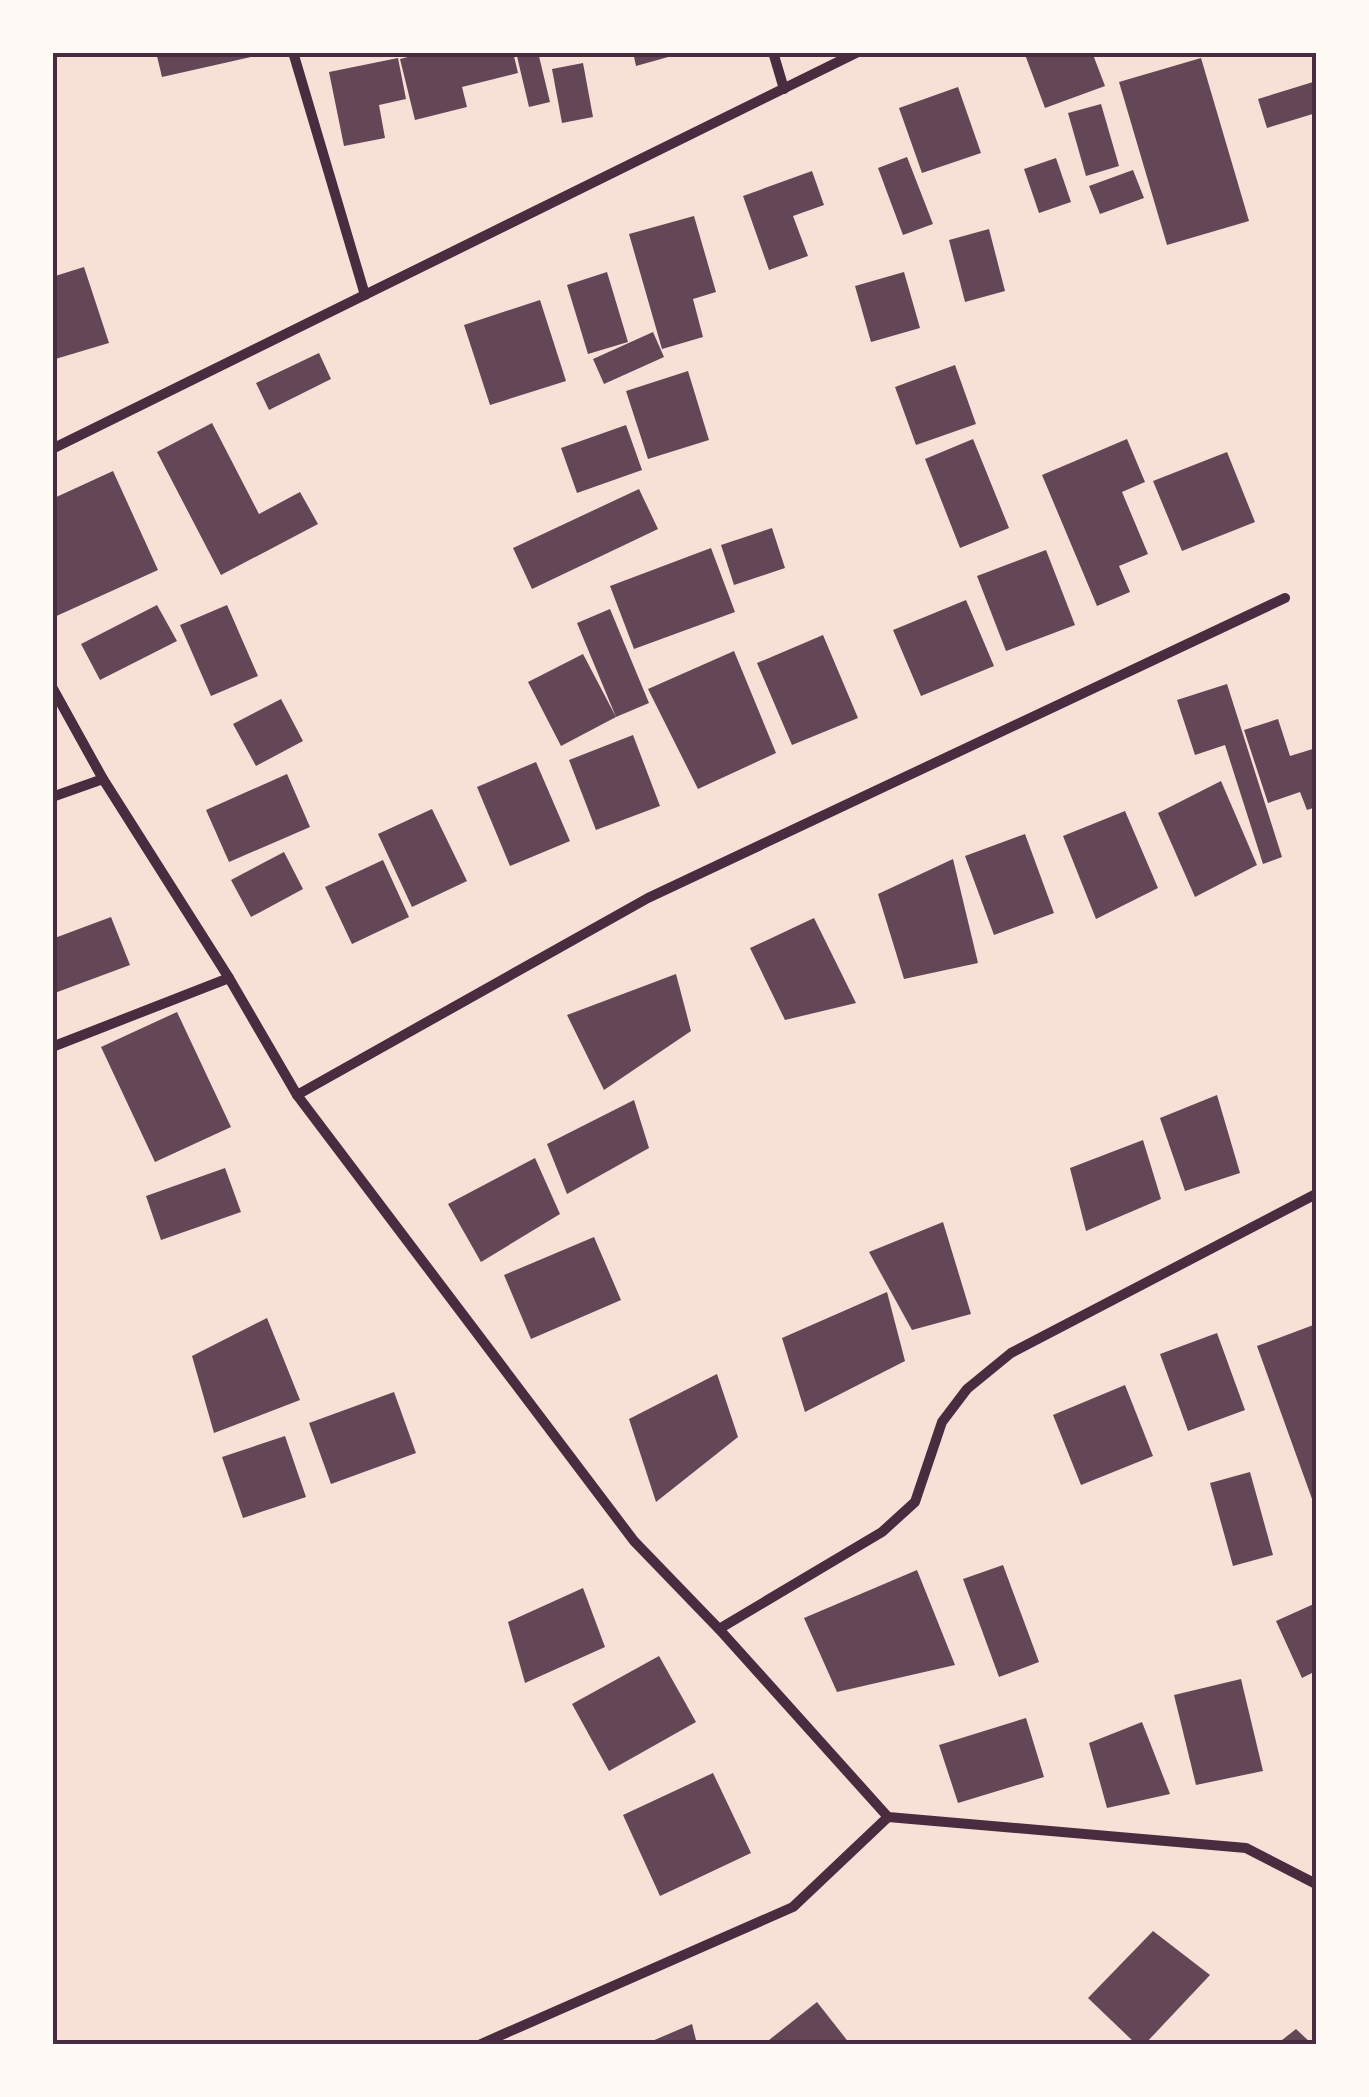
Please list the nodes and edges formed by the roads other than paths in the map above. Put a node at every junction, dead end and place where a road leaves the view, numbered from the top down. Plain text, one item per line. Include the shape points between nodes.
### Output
1 (294, 52) edge
2 (774, 52) edge
3 (858, 52) edge
4 (784, 89) junction
5 (366, 294) junction
6 (52, 449) edge
7 (1285, 598) dead end
8 (52, 688) edge
9 (103, 779) junction
10 (52, 797) edge
11 (228, 978) junction
12 (52, 1047) edge
13 (297, 1095) junction
14 (1316, 1194) edge
15 (719, 1629) junction
16 (888, 1816) junction
17 (1316, 1884) edge
18 (481, 2044) edge

1 - 5 street
2 - 4 street
3 - 4 street
4 - 5 street
5 - 6 street
7 - 13 street via 648,898
8 - 9 street
9 - 10 street
9 - 11 street
11 - 12 street
11 - 13 street
13 - 15 street via 634,1541
14 - 15 street via 1011,1353 967,1389 942,1422 915,1502 882,1532
15 - 16 street
16 - 17 street via 1246,1848
16 - 18 street via 793,1907

